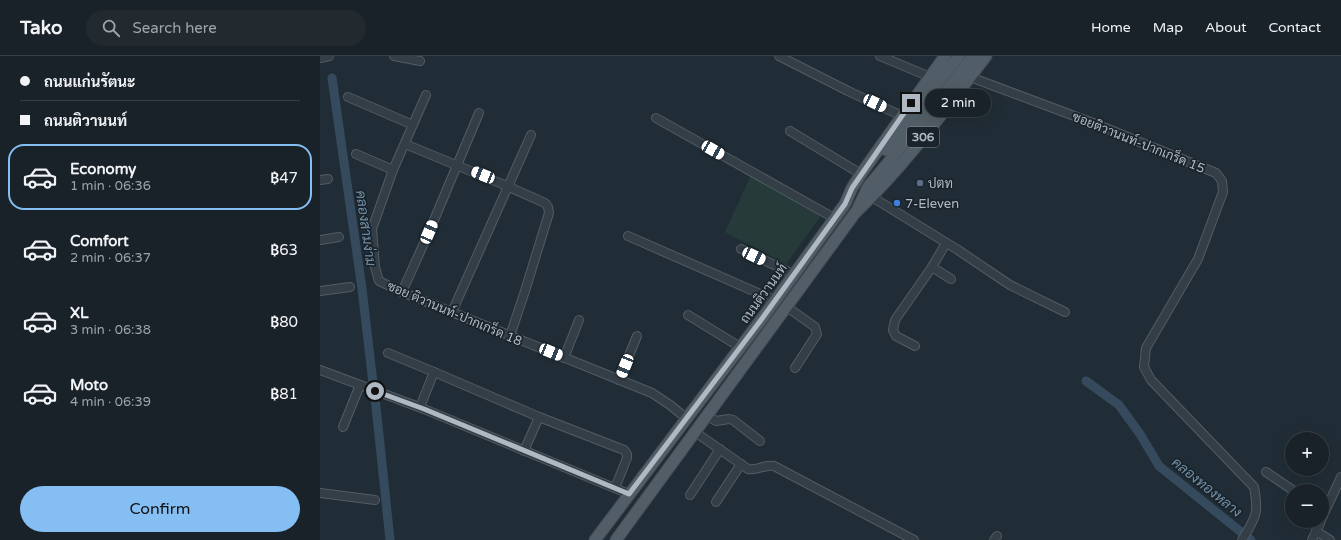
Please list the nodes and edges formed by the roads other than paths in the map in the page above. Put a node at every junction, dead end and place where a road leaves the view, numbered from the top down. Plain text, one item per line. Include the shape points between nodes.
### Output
1 (329, 56) edge
2 (394, 56) edge
3 (779, 56) edge
4 (880, 56) edge
5 (945, 56) edge
6 (959, 56) edge
7 (973, 56) edge
8 (986, 56) edge
9 (320, 58) edge
10 (420, 61) dead end
11 (930, 77) junction
12 (970, 77) junction
13 (426, 95) dead end
14 (348, 97) dead end
15 (480, 113) dead end
16 (902, 116) junction
17 (656, 118) dead end
18 (413, 125) junction
19 (790, 131) dead end
20 (531, 135) dead end
21 (405, 144) junction
22 (356, 154) dead end
23 (458, 165) junction
24 (393, 170) junction
25 (861, 174) junction
26 (508, 186) junction
27 (872, 197) junction
28 (845, 204) junction
29 (855, 213) junction
30 (834, 218) junction
31 (628, 236) dead end
32 (339, 237) dead end
33 (320, 240) edge
34 (946, 243) junction
35 (741, 249) dead end
36 (932, 267) junction
37 (793, 274) junction
38 (951, 279) dead end
39 (350, 287) dead end
40 (320, 291) edge
41 (402, 292) junction
42 (774, 300) junction
43 (788, 307) junction
44 (452, 312) junction
45 (1065, 312) dead end
46 (688, 315) dead end
47 (579, 320) dead end
48 (510, 336) junction
49 (637, 336) dead end
50 (915, 346) dead end
51 (740, 347) junction
52 (388, 353) dead end
53 (564, 358) junction
54 (795, 368) dead end
55 (320, 370) edge
56 (434, 372) junction
57 (619, 380) junction
58 (360, 385) junction
59 (420, 407) junction
60 (707, 416) junction
61 (539, 417) junction
62 (686, 418) junction
63 (343, 427) dead end
64 (695, 432) junction
65 (760, 441) dead end
66 (720, 449) junction
67 (524, 451) junction
68 (741, 464) junction
69 (1266, 472) dead end
70 (1341, 477) edge
71 (1285, 485) edge
72 (615, 488) junction
73 (320, 493) edge
74 (629, 494) junction
75 (690, 495) dead end
76 (375, 500) dead end
77 (1329, 501) edge
78 (716, 502) dead end
79 (1317, 528) edge
80 (1316, 532) junction
81 (595, 540) edge
82 (616, 540) edge
83 (914, 540) edge
84 (1242, 540) edge
85 (1312, 540) edge
86 (1330, 540) edge

1 - 9 street
2 - 10 street
3 - 16 street
4 - 11 street
5 - 11 main road, ถนนติวานนท์ / 306
6 - 28 main road, 306
7 - 29 main road, 306 via 868,188
8 - 12 main road, 306
11 - 16 main road, ถนนติวานนท์ / 306
12 - 27 main road, 306
12 - 84 street, ซอยติวานนท์-ปากเกร็ด 15 via 1216,173 1222,181 1223,192 1198,259 1146,348 1144,367 1151,380 1254,487 1258,504 1255,520
13 - 18 street, ซอย ติวานนท์-ปากเกร็ด 18
14 - 18 street
15 - 23 street
16 - 25 main road, ถนนติวานนท์ / 306
17 - 30 street
18 - 21 street, ซอย ติวานนท์-ปากเกร็ด 18
19 - 25 street
20 - 26 street
21 - 23 street
21 - 24 street, ซอย ติวานนท์-ปากเกร็ด 18
22 - 24 street
23 - 26 street
23 - 41 street
24 - 41 street, ซอย ติวานนท์-ปากเกร็ด 18 via 372,229 379,281
25 - 28 main road, ถนนติวานนท์ / 306
26 - 44 street
26 - 48 street via 546,203 549,213
27 - 29 main road, 306
27 - 34 street
28 - 30 main road, ถนนติวานนท์ / 306
29 - 43 main road, 306
30 - 37 main road, ถนนติวานนท์ / 306
31 - 42 street
32 - 33 street
34 - 36 street
34 - 45 street via 1010,285
35 - 37 street
36 - 38 street
36 - 50 street via 895,320 893,330 896,336
37 - 42 main road, ถนนติวานนท์ / 306
39 - 40 street
41 - 44 street, ซอย ติวานนท์-ปากเกร็ด 18
42 - 51 main road, ถนนติวานนท์ / 306
43 - 54 street via 817,330 817,334
43 - 60 main road, 306
44 - 48 street, ซอย ติวานนท์-ปากเกร็ด 18
46 - 51 street
47 - 53 street
48 - 53 street, ซอย ติวานนท์-ปากเกร็ด 18
49 - 57 street
51 - 62 main road, ถนนติวานนท์ / 306
52 - 56 street
53 - 57 street, ซอย ติวานนท์-ปากเกร็ด 18
55 - 58 street
56 - 59 street
56 - 61 street
57 - 62 street, ซอย ติวานนท์-ปากเกร็ด 18 via 652,394
58 - 59 street
58 - 63 street
59 - 67 street
60 - 64 main road, 306
60 - 65 street via 716,421 733,420
61 - 67 street
61 - 72 street via 624,450 627,454
62 - 74 main road, ถนนติวานนท์ / 306
64 - 66 street
64 - 82 main road, 306
66 - 68 street
66 - 75 street
67 - 72 street
68 - 78 street
68 - 83 street via 752,470 767,465 774,466
69 - 71 street
70 - 77 street
72 - 74 street
73 - 76 street
74 - 81 main road, ถนนติวานนท์ / 306
79 - 80 street
80 - 85 street
80 - 86 street

